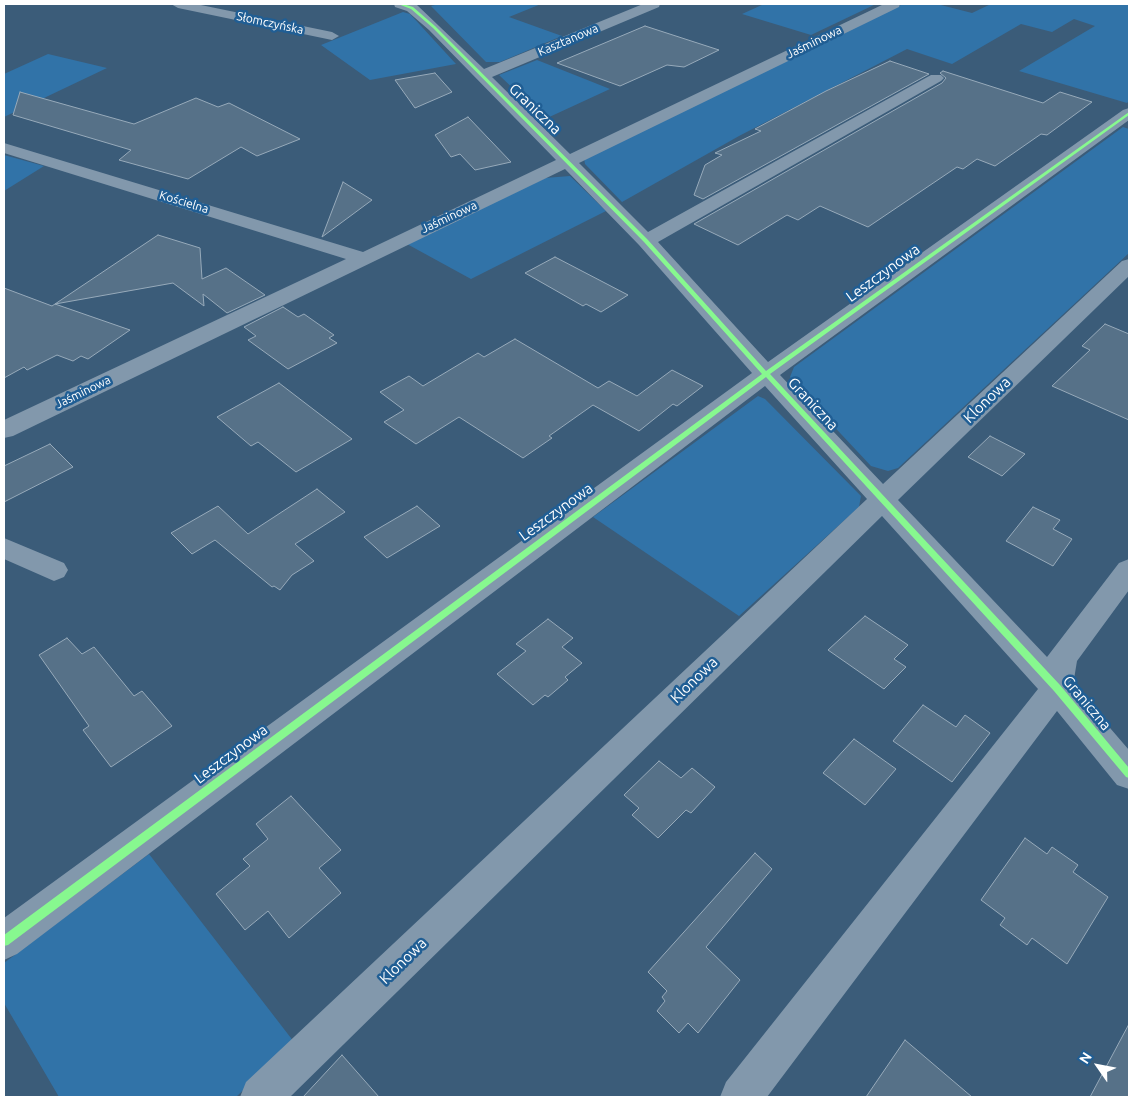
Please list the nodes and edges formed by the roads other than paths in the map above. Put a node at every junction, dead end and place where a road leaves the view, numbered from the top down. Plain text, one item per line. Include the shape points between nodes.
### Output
1 (178, 4) edge
2 (654, 4) edge
3 (894, 4) edge
4 (411, 5) edge
5 (332, 36) dead end
6 (481, 76) junction
7 (936, 78) dead end
8 (1129, 113) edge
9 (4, 148) edge
10 (569, 161) junction
11 (646, 241) junction
12 (363, 258) junction
13 (1129, 264) edge
14 (766, 374) junction
15 (4, 430) edge
16 (883, 499) junction
17 (4, 548) edge
18 (54, 570) dead end
19 (1129, 570) edge
20 (1057, 688) junction
21 (1129, 774) edge
22 (4, 941) edge
23 (261, 1097) edge
24 (741, 1097) edge

1 - 5 street, Słomczyńska
2 - 6 street, Kasztanowa
3 - 10 street, Jaśminowa
4 - 6 street, Graniczna
6 - 10 street, Graniczna
7 - 11 street
8 - 14 street, Leszczynowa
9 - 12 street, Kościelna
10 - 11 street, Graniczna
10 - 12 street, Jaśminowa
11 - 14 street, Graniczna
12 - 15 street, Jaśminowa
13 - 16 street, Klonowa
14 - 16 street, Graniczna
14 - 22 street, Leszczynowa
16 - 20 street, Graniczna
16 - 23 street, Klonowa
17 - 18 street
19 - 20 street via 1062,657
20 - 21 street, Graniczna
20 - 24 street

